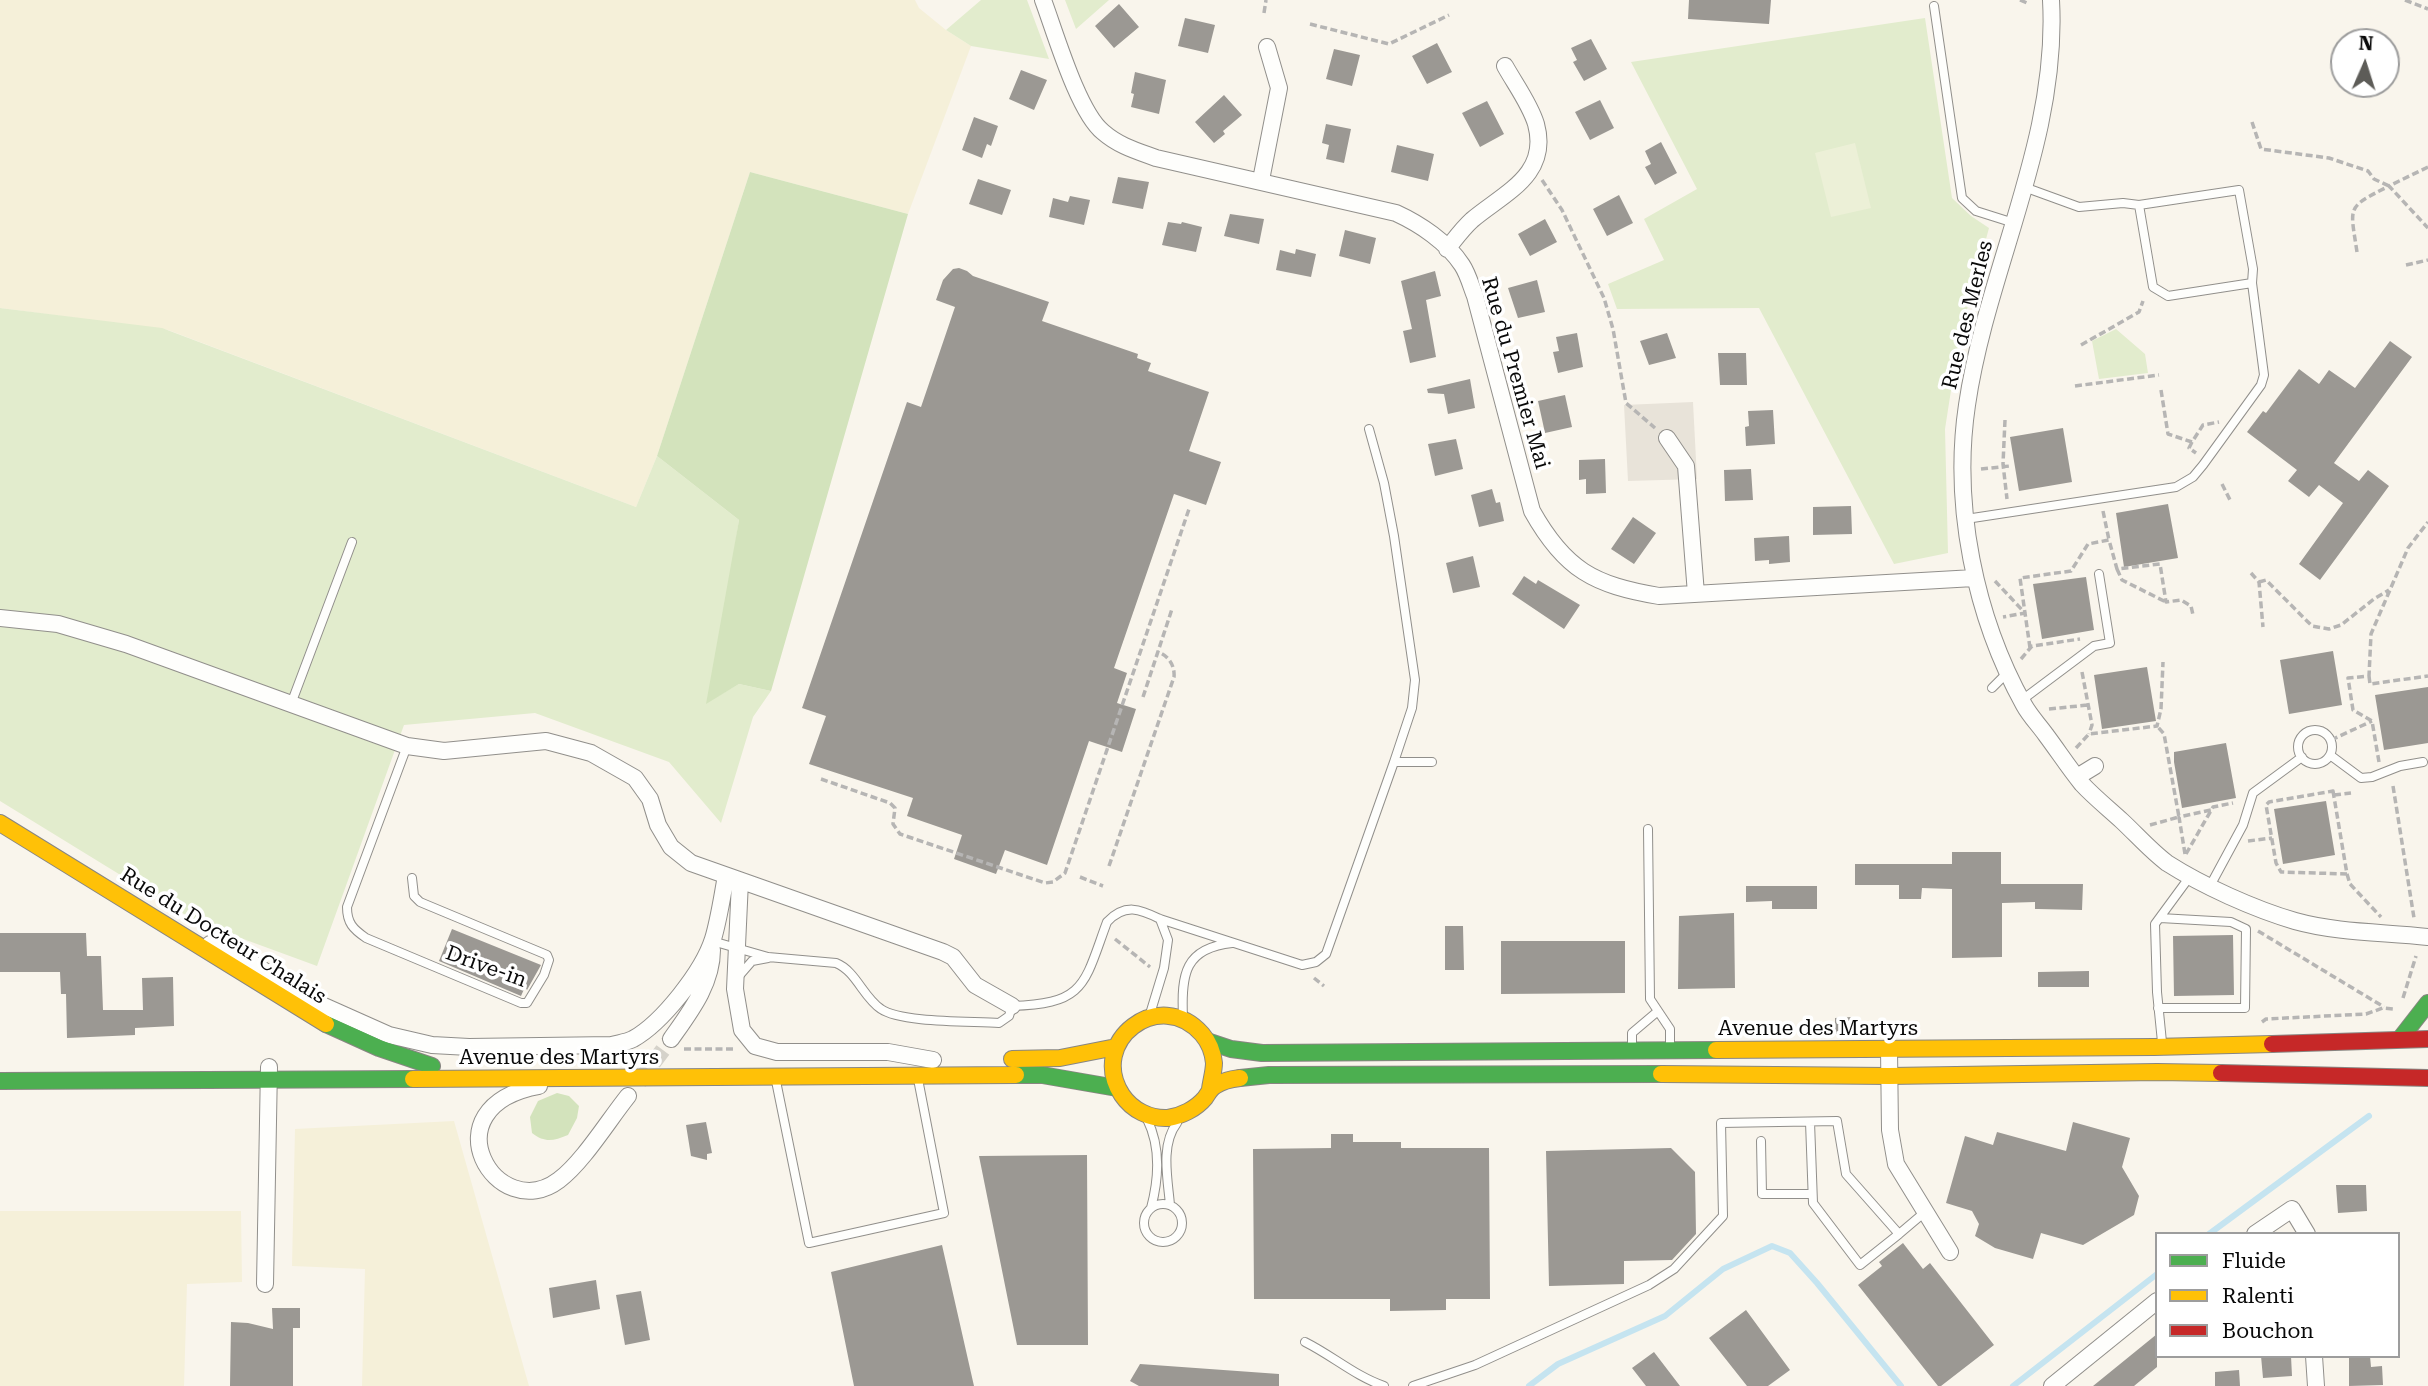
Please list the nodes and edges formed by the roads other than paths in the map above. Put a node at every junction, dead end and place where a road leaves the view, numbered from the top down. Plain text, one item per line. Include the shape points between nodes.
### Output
1 (1043, 0) edge
2 (2051, 0) edge
3 (1934, 6) dead end
4 (1267, 47) dead end
5 (1505, 66) dead end
6 (1261, 180) junction
7 (2024, 187) junction
8 (2139, 205) junction
9 (2014, 223) junction
10 (1447, 249) junction
11 (2252, 283) junction
12 (1369, 429) dead end
13 (1667, 438) road end
14 (1966, 519) junction
15 (352, 542) dead end
16 (2099, 574) dead end
17 (1974, 578) junction
18 (1696, 594) junction
19 (0, 618) edge
20 (2013, 667) junction
21 (1992, 688) dead end
22 (2022, 700) junction
23 (291, 704) junction
24 (407, 746) junction
25 (2330, 755) junction
26 (2302, 757) junction
27 (1394, 762) junction
28 (1432, 762) dead end
29 (2423, 762) dead end
30 (2095, 766) dead end
31 (2077, 777) junction
32 (0, 823) edge
33 (1648, 829) dead end
34 (2191, 875) junction
35 (412, 878) dead end
36 (733, 879) junction
37 (2210, 886) junction
38 (2160, 918) junction
39 (1160, 919) junction
40 (170, 927) junction
41 (712, 941) junction
42 (1235, 943) junction
43 (2422, 943) edge
44 (737, 948) junction
45 (768, 957) junction
46 (736, 981) junction
47 (2428, 1003) edge
48 (1012, 1006) junction
49 (2158, 1008) junction
50 (1658, 1011) junction
51 (1149, 1017) junction
52 (1183, 1018) junction
53 (2400, 1039) junction
54 (2428, 1039) edge
55 (1210, 1042) junction
56 (674, 1044) tunnel mouth
57 (1116, 1047) junction
58 (2162, 1047) junction
59 (1889, 1049) junction
60 (1632, 1051) junction
61 (1670, 1051) junction
62 (933, 1060) junction
63 (1595, 1062) dead end
64 (1582, 1065) dead end
65 (0, 1066) edge
66 (432, 1066) junction
67 (1557, 1073) junction
68 (269, 1074) junction
69 (918, 1076) junction
70 (1889, 1076) junction
71 (591, 1078) junction
72 (775, 1078) junction
73 (2428, 1078) edge
74 (0, 1081) edge
75 (1117, 1088) junction
76 (1210, 1089) junction
77 (628, 1096) tunnel mouth
78 (1186, 1113) junction
79 (1144, 1114) junction
80 (1810, 1122) junction
81 (1761, 1141) dead end
82 (1812, 1195) junction
83 (1170, 1205) junction
84 (1151, 1208) junction
85 (1926, 1212) junction
86 (2258, 1232) edge
87 (2306, 1232) edge
88 (1899, 1234) junction
89 (1950, 1252) dead end
90 (265, 1284) dead end
91 (2155, 1303) edge
92 (1305, 1342) dead end
93 (2314, 1358) edge
94 (1384, 1386) edge
95 (1413, 1386) edge
96 (2052, 1386) edge
97 (2316, 1386) edge

1 - 6 street, Rue du Premier Mai via 1086,114 1102,132 1126,148 1156,158
2 - 7 street, Rue des Merles via 2049,82
3 - 9 lane via 1962,198 1976,211
4 - 6 street via 1279,88
5 - 10 street via 1535,121 1536,160 1517,187 1471,221
6 - 10 street, Rue du Premier Mai via 1396,213 1419,224
7 - 8 lane via 2079,206
7 - 9 street, Rue des Merles
8 - 11 lane via 2153,287 2168,296
8 - 11 lane via 2239,190
9 - 14 street, Rue des Merles via 1975,359 1967,405
10 - 18 street, Rue du Premier Mai via 1462,265 1475,296 1532,511 1547,539 1591,577 1621,590 1658,596
11 - 14 lane via 2264,365 2261,385 2193,477 2176,487
12 - 27 lane via 1394,536 1415,680 1412,708
13 - 18 street via 1686,467
14 - 17 street, Rue des Merles
15 - 23 lane
16 - 22 lane via 2109,643 2094,646
17 - 18 street, Rue du Premier Mai
17 - 20 street, Rue des Merles via 1986,620
19 - 23 street via 69,627
20 - 21 lane
20 - 22 street, Rue des Merles
22 - 31 street, Rue des Merles
23 - 24 street
24 - 35 lane, Drive-in via 347,907 347,918 354,929 379,943 527,1003 544,975 547,955 420,902 414,896
24 - 36 street via 443,751 546,741 591,753 635,778 650,799 671,847 691,863
25 - 26 lane via 2314,764
25 - 26 lane via 2331,740 2317,730 2306,733 2299,743
25 - 29 lane via 2361,778
26 - 37 lane via 2253,793
27 - 28 lane
27 - 42 lane via 1326,954 1302,965
30 - 31 street
31 - 34 street, Rue des Merles via 2166,862
32 - 40 main road, Rue du Docteur Chalais
33 - 50 lane via 1650,999
34 - 37 street, Rue des Merles
34 - 38 lane
36 - 41 street
36 - 44 street
36 - 48 street via 943,952 953,957 975,985
37 - 43 street, Rue des Merles via 2295,921
38 - 49 lane via 2155,924
38 - 49 lane via 2231,922 2246,929 2245,1008
39 - 42 lane
39 - 48 lane via 1139,909 1113,916 1080,986 1054,1002
39 - 51 lane via 1168,940
40 - 41 street via 243,957 306,998 378,1031 432,1045 469,1047 612,1045 632,1039 691,981
40 - 66 main road, Rue du Docteur Chalais via 325,1024
41 - 44 lane
41 - 56 street via 708,978
42 - 52 lane via 1214,945 1198,953 1187,967
44 - 45 lane
44 - 46 street
45 - 46 lane via 752,961
45 - 48 lane via 843,966 870,1000 891,1015 999,1023 1009,1016
46 - 62 street via 742,1030 755,1046 777,1052 888,1052
47 - 53 main road
49 - 58 lane
50 - 60 lane via 1632,1033
50 - 61 lane via 1670,1029
51 - 52 main road
51 - 57 main road via 1129,1029
52 - 55 main road
53 - 54 main road, Avenue des Martyrs
53 - 58 main road, Avenue des Martyrs
55 - 60 main road, Avenue des Martyrs via 1243,1053
55 - 76 main road via 1215,1065
57 - 62 main road, Avenue des Martyrs via 1060,1059
57 - 75 main road via 1112,1061
58 - 59 main road, Avenue des Martyrs
59 - 61 main road, Avenue des Martyrs
59 - 70 street
60 - 61 main road, Avenue des Martyrs
60 - 63 lane
62 - 66 main road, Avenue des Martyrs
64 - 67 lane
65 - 68 main road, Avenue des Martyrs
66 - 68 main road, Avenue des Martyrs
67 - 70 main road
67 - 76 main road via 1269,1075 1226,1080
68 - 71 main road, Avenue des Martyrs
68 - 74 main road, Avenue des Martyrs
68 - 90 street
69 - 72 main road, Avenue des Martyrs
69 - 72 lane via 944,1213 809,1243
69 - 75 main road, Avenue des Martyrs via 1042,1075
70 - 73 main road via 2157,1072
70 - 85 street via 1896,1164
71 - 72 main road, Avenue des Martyrs
71 - 77 street via 526,1088 508,1094 488,1111 479,1148 494,1177 526,1190 557,1182
75 - 79 main road
76 - 78 main road
78 - 79 main road via 1165,1118
78 - 83 lane via 1172,1130 1168,1145
79 - 84 lane via 1155,1135 1158,1181
80 - 82 lane
80 - 88 lane via 1837,1121 1846,1174
80 - 95 lane via 1721,1123 1724,1216 1674,1269 1649,1285 1475,1365
81 - 82 lane via 1762,1194
82 - 88 lane via 1813,1203 1860,1265
83 - 84 lane
83 - 84 lane via 1183,1223 1179,1235 1168,1242 1156,1242 1146,1233 1144,1221
85 - 88 lane
85 - 89 street
86 - 87 street via 2292,1209
91 - 96 street
92 - 94 lane
93 - 97 street

